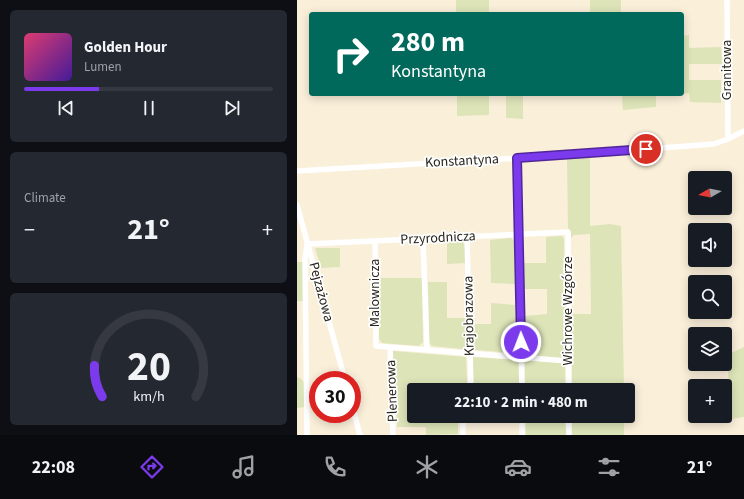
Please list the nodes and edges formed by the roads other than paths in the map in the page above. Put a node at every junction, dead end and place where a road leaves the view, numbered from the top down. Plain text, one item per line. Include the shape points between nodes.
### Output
1 (727, 0) edge
2 (744, 131) edge
3 (728, 140) junction
4 (517, 158) junction
5 (297, 171) edge
6 (297, 205) edge
7 (568, 232) joint
8 (519, 234) junction
9 (467, 237) junction
10 (423, 239) junction
11 (375, 241) junction
12 (307, 244) junction
13 (390, 348) junction
14 (427, 349) junction
15 (470, 354) junction
16 (521, 357) junction
17 (568, 361) junction
18 (342, 371) edge
19 (471, 383) edge
20 (522, 383) edge
21 (569, 383) edge
22 (357, 423) edge
23 (463, 423) edge
24 (522, 423) edge
25 (569, 423) edge
26 (307, 435) edge
27 (360, 435) edge
28 (393, 435) edge
29 (463, 435) edge
30 (522, 435) edge
31 (569, 435) edge

1 - 3 street, Granitowa
2 - 3 street, Konstantyna
3 - 4 street, Konstantyna via 714,144
4 - 5 street, Konstantyna
4 - 8 street
6 - 12 street, Pejzażowa
7 - 8 street, Przyrodnicza
7 - 17 street, Wichrowe Wzgórze
8 - 9 street, Przyrodnicza
8 - 16 street
9 - 10 street, Przyrodnicza
9 - 15 street, Krajobrazowa
10 - 11 street, Przyrodnicza
10 - 14 street
11 - 12 street, Przyrodnicza
11 - 13 street, Malownicza via 376,346
12 - 18 street, Pejzażowa
12 - 26 street
13 - 14 street
13 - 28 street, Plenerowa
14 - 15 street
15 - 16 street
15 - 19 street, Krajobrazowa
16 - 17 street
16 - 20 street
17 - 21 street, Wichrowe Wzgórze
22 - 27 street
23 - 29 street
24 - 30 street
25 - 31 street

